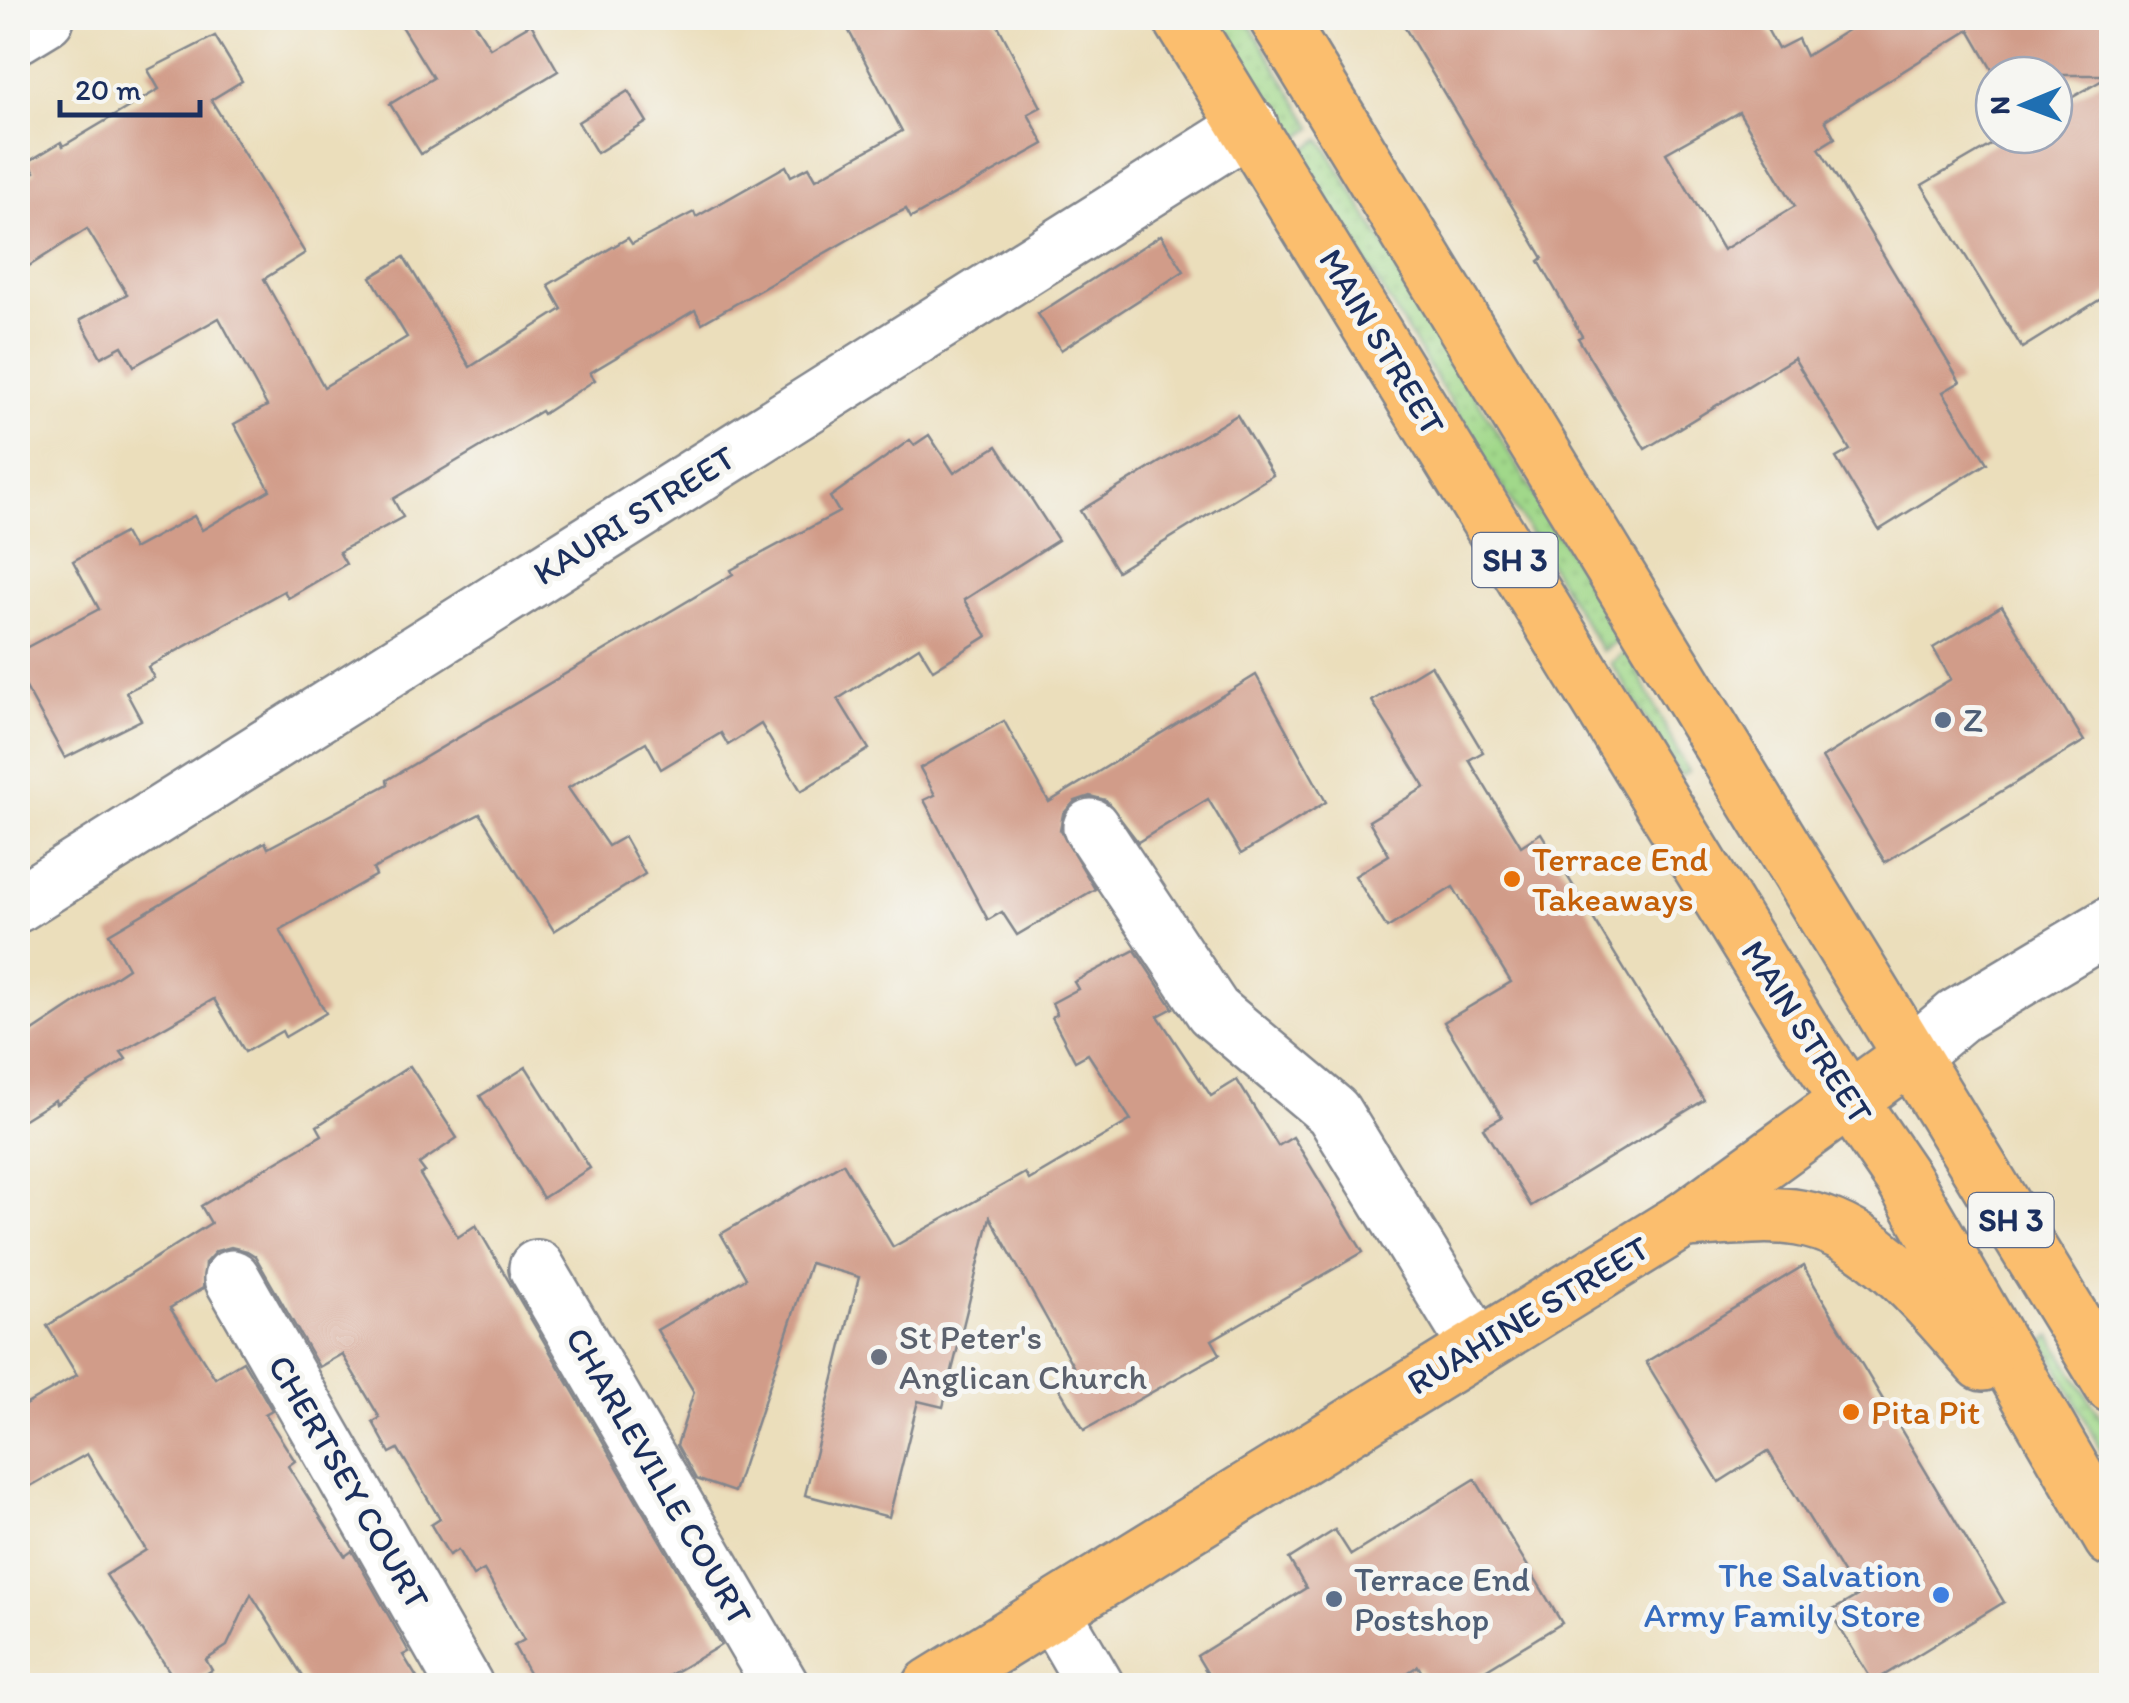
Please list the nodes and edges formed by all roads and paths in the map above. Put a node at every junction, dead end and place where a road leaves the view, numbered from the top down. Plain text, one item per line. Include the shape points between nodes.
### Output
1 (46, 18) edge
2 (1181, 18) edge
3 (1277, 18) edge
4 (18, 36) edge
5 (1250, 126) junction
6 (1091, 827) dead end
7 (18, 904) edge
8 (2112, 924) edge
9 (1910, 1056) junction
10 (1851, 1100) junction
11 (1684, 1220) junction
12 (538, 1268) dead end
13 (232, 1278) dead end
14 (1476, 1344) junction
15 (2112, 1385) edge
16 (2046, 1432) junction
17 (2112, 1538) edge
18 (1053, 1612) junction
19 (465, 1686) edge
20 (781, 1686) edge
21 (930, 1686) edge
22 (1096, 1686) edge

1 - 4 street
2 - 5 main road, MAIN STREET / SH 3
3 - 9 main road, MAIN STREET / SH 3
5 - 7 street, KAURI STREET
5 - 10 main road, MAIN STREET / SH 3
6 - 14 street via 1213,1012 1333,1112
8 - 9 street, RUAHINE STREET via 1958,1016
9 - 10 main road, RUAHINE STREET
9 - 15 main road, MAIN STREET / SH 3
10 - 11 main road, RUAHINE STREET
10 - 16 main road, MAIN STREET / SH 3 via 1904,1180
11 - 14 main road, RUAHINE STREET
11 - 16 main road via 1795,1217 1822,1222 1874,1249
12 - 20 street, CHARLEVILLE COURT
13 - 19 street, CHERTSEY COURT
14 - 18 main road, RUAHINE STREET
16 - 17 main road, MAIN STREET / SH 3
18 - 21 main road, RUAHINE STREET
18 - 22 street

